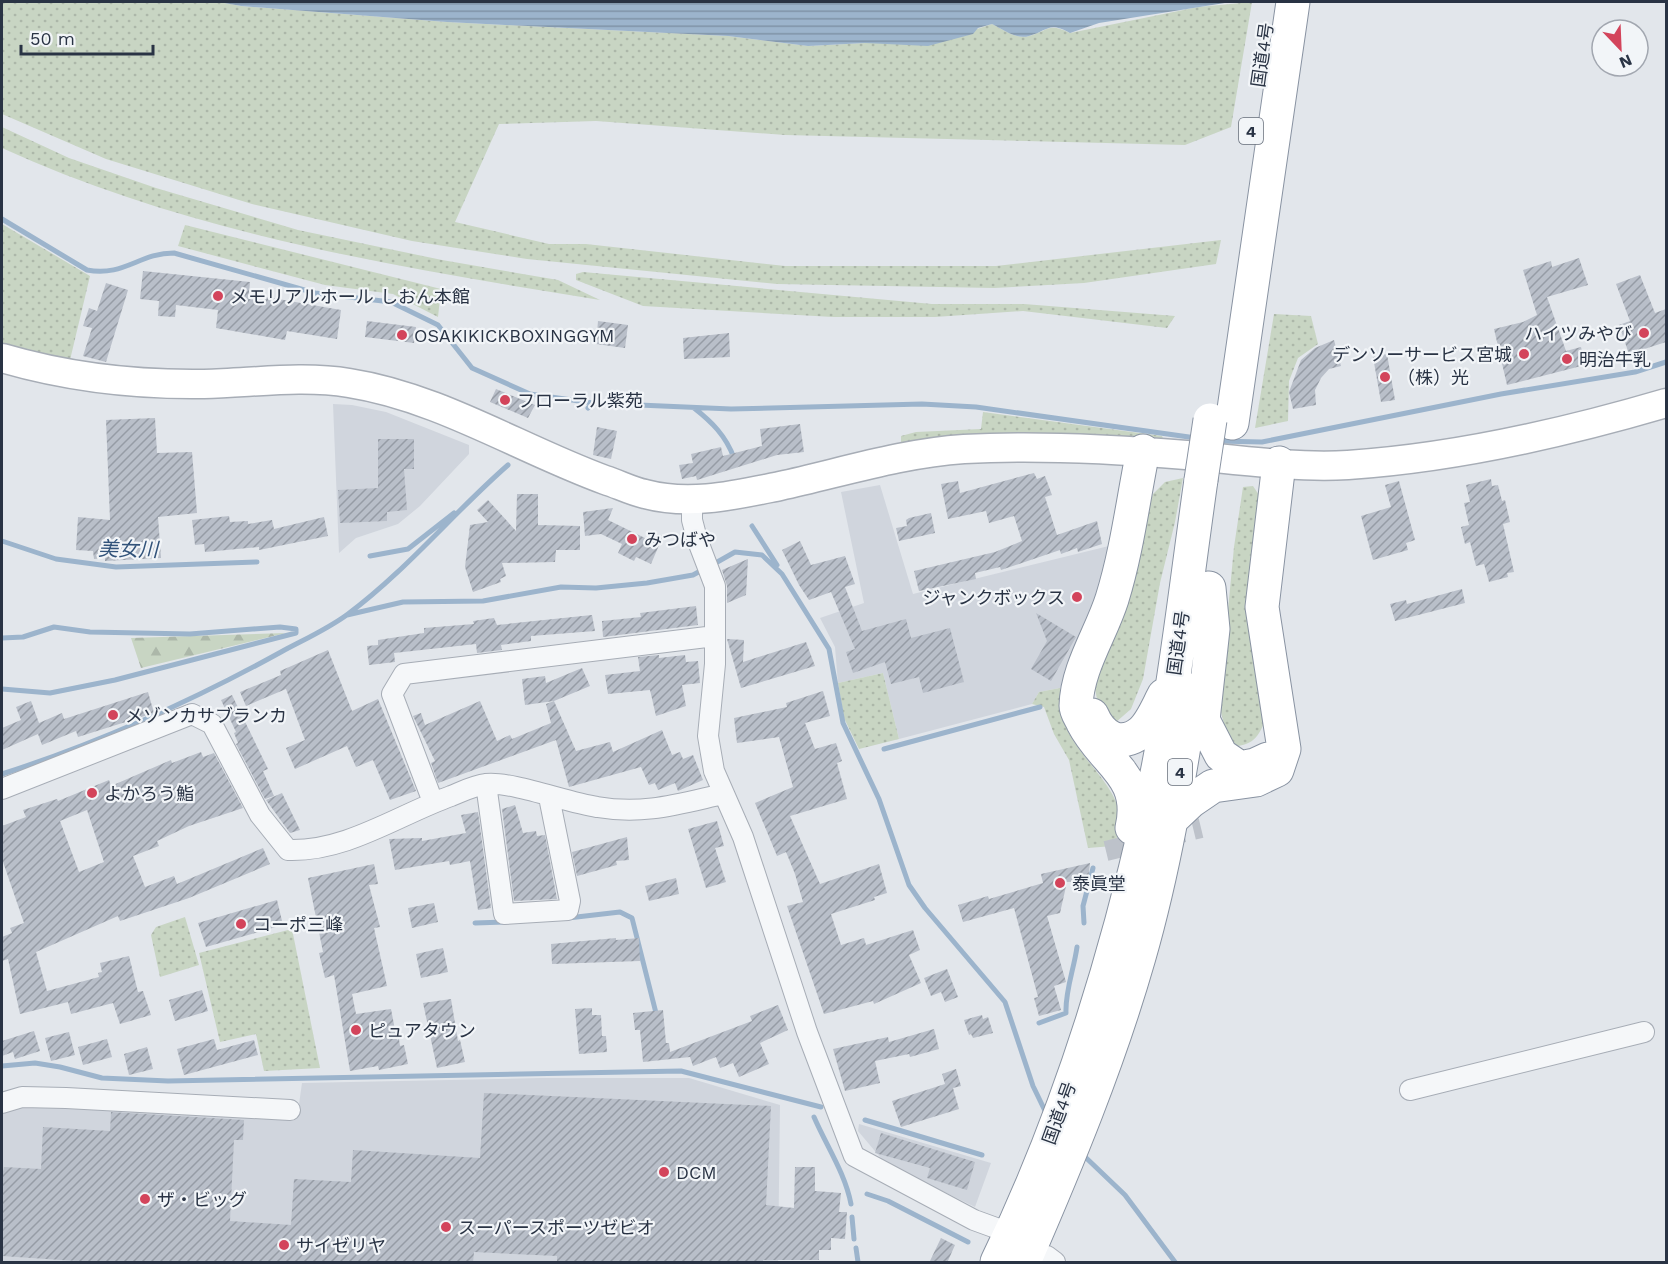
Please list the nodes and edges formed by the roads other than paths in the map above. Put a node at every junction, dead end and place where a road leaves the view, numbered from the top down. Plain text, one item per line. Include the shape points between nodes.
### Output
1 (1269, 2) edge
2 (1293, 2) edge
3 (1244, 260) junction
4 (2, 358) edge
5 (1666, 403) edge
6 (1143, 451) junction
7 (1279, 463) junction
8 (1213, 481) junction
9 (692, 501) junction
10 (1209, 588) junction
11 (715, 636) junction
12 (1082, 670) junction
13 (1172, 682) junction
14 (1278, 726) junction
15 (486, 784) junction
16 (2, 789) edge
17 (723, 794) junction
18 (549, 797) junction
19 (433, 802) junction
20 (1173, 818) junction
21 (1112, 957) junction
22 (1644, 1032) dead end
23 (1096, 1048) junction
24 (1410, 1090) dead end
25 (2, 1103) edge
26 (290, 1110) dead end
27 (1055, 1161) junction
28 (996, 1228) dead end
29 (1042, 1260) edge
30 (996, 1263) edge

1 - 3 highway, 国道4号 / 4
2 - 3 highway, 国道4号 / 4
3 - 8 highway, 国道4号 / 4
4 - 9 street via 93,379 205,384 347,382 442,411 580,471 644,494
5 - 7 street via 1504,443 1346,465
6 - 7 street
6 - 9 street via 961,450
6 - 12 highway via 1113,596
7 - 14 highway via 1262,606
8 - 10 highway, 国道4号 / 4
8 - 13 highway, 国道4号 / 4
9 - 11 street via 692,520 712,580
10 - 14 highway via 1213,629 1203,720 1221,755 1240,768 1269,758
10 - 20 highway, 国道4号 / 4
11 - 17 street via 708,736
11 - 19 street via 404,674 392,694
12 - 13 highway via 1086,703 1098,731 1111,738 1128,739 1142,731
12 - 21 highway via 1076,708 1092,740 1135,794 1136,813 1113,915
13 - 21 highway, 国道4号 / 4 via 1148,815
14 - 20 highway via 1284,749 1277,770 1256,780 1213,786
15 - 18 street
15 - 18 street via 504,914 568,910 570,901
15 - 19 street
16 - 19 street via 192,714 212,724 260,815 288,850 327,845 377,830
17 - 18 street via 646,812 599,808
17 - 28 street via 743,837 807,1032 854,1156
20 - 23 highway, 国道4号 / 4 via 1139,957
21 - 23 highway, 国道4号 / 4
22 - 24 street
23 - 27 highway, 国道4号 / 4
25 - 26 street via 22,1097 66,1098
27 - 29 highway, 国道4号 / 4
27 - 30 highway, 国道4号 / 4

